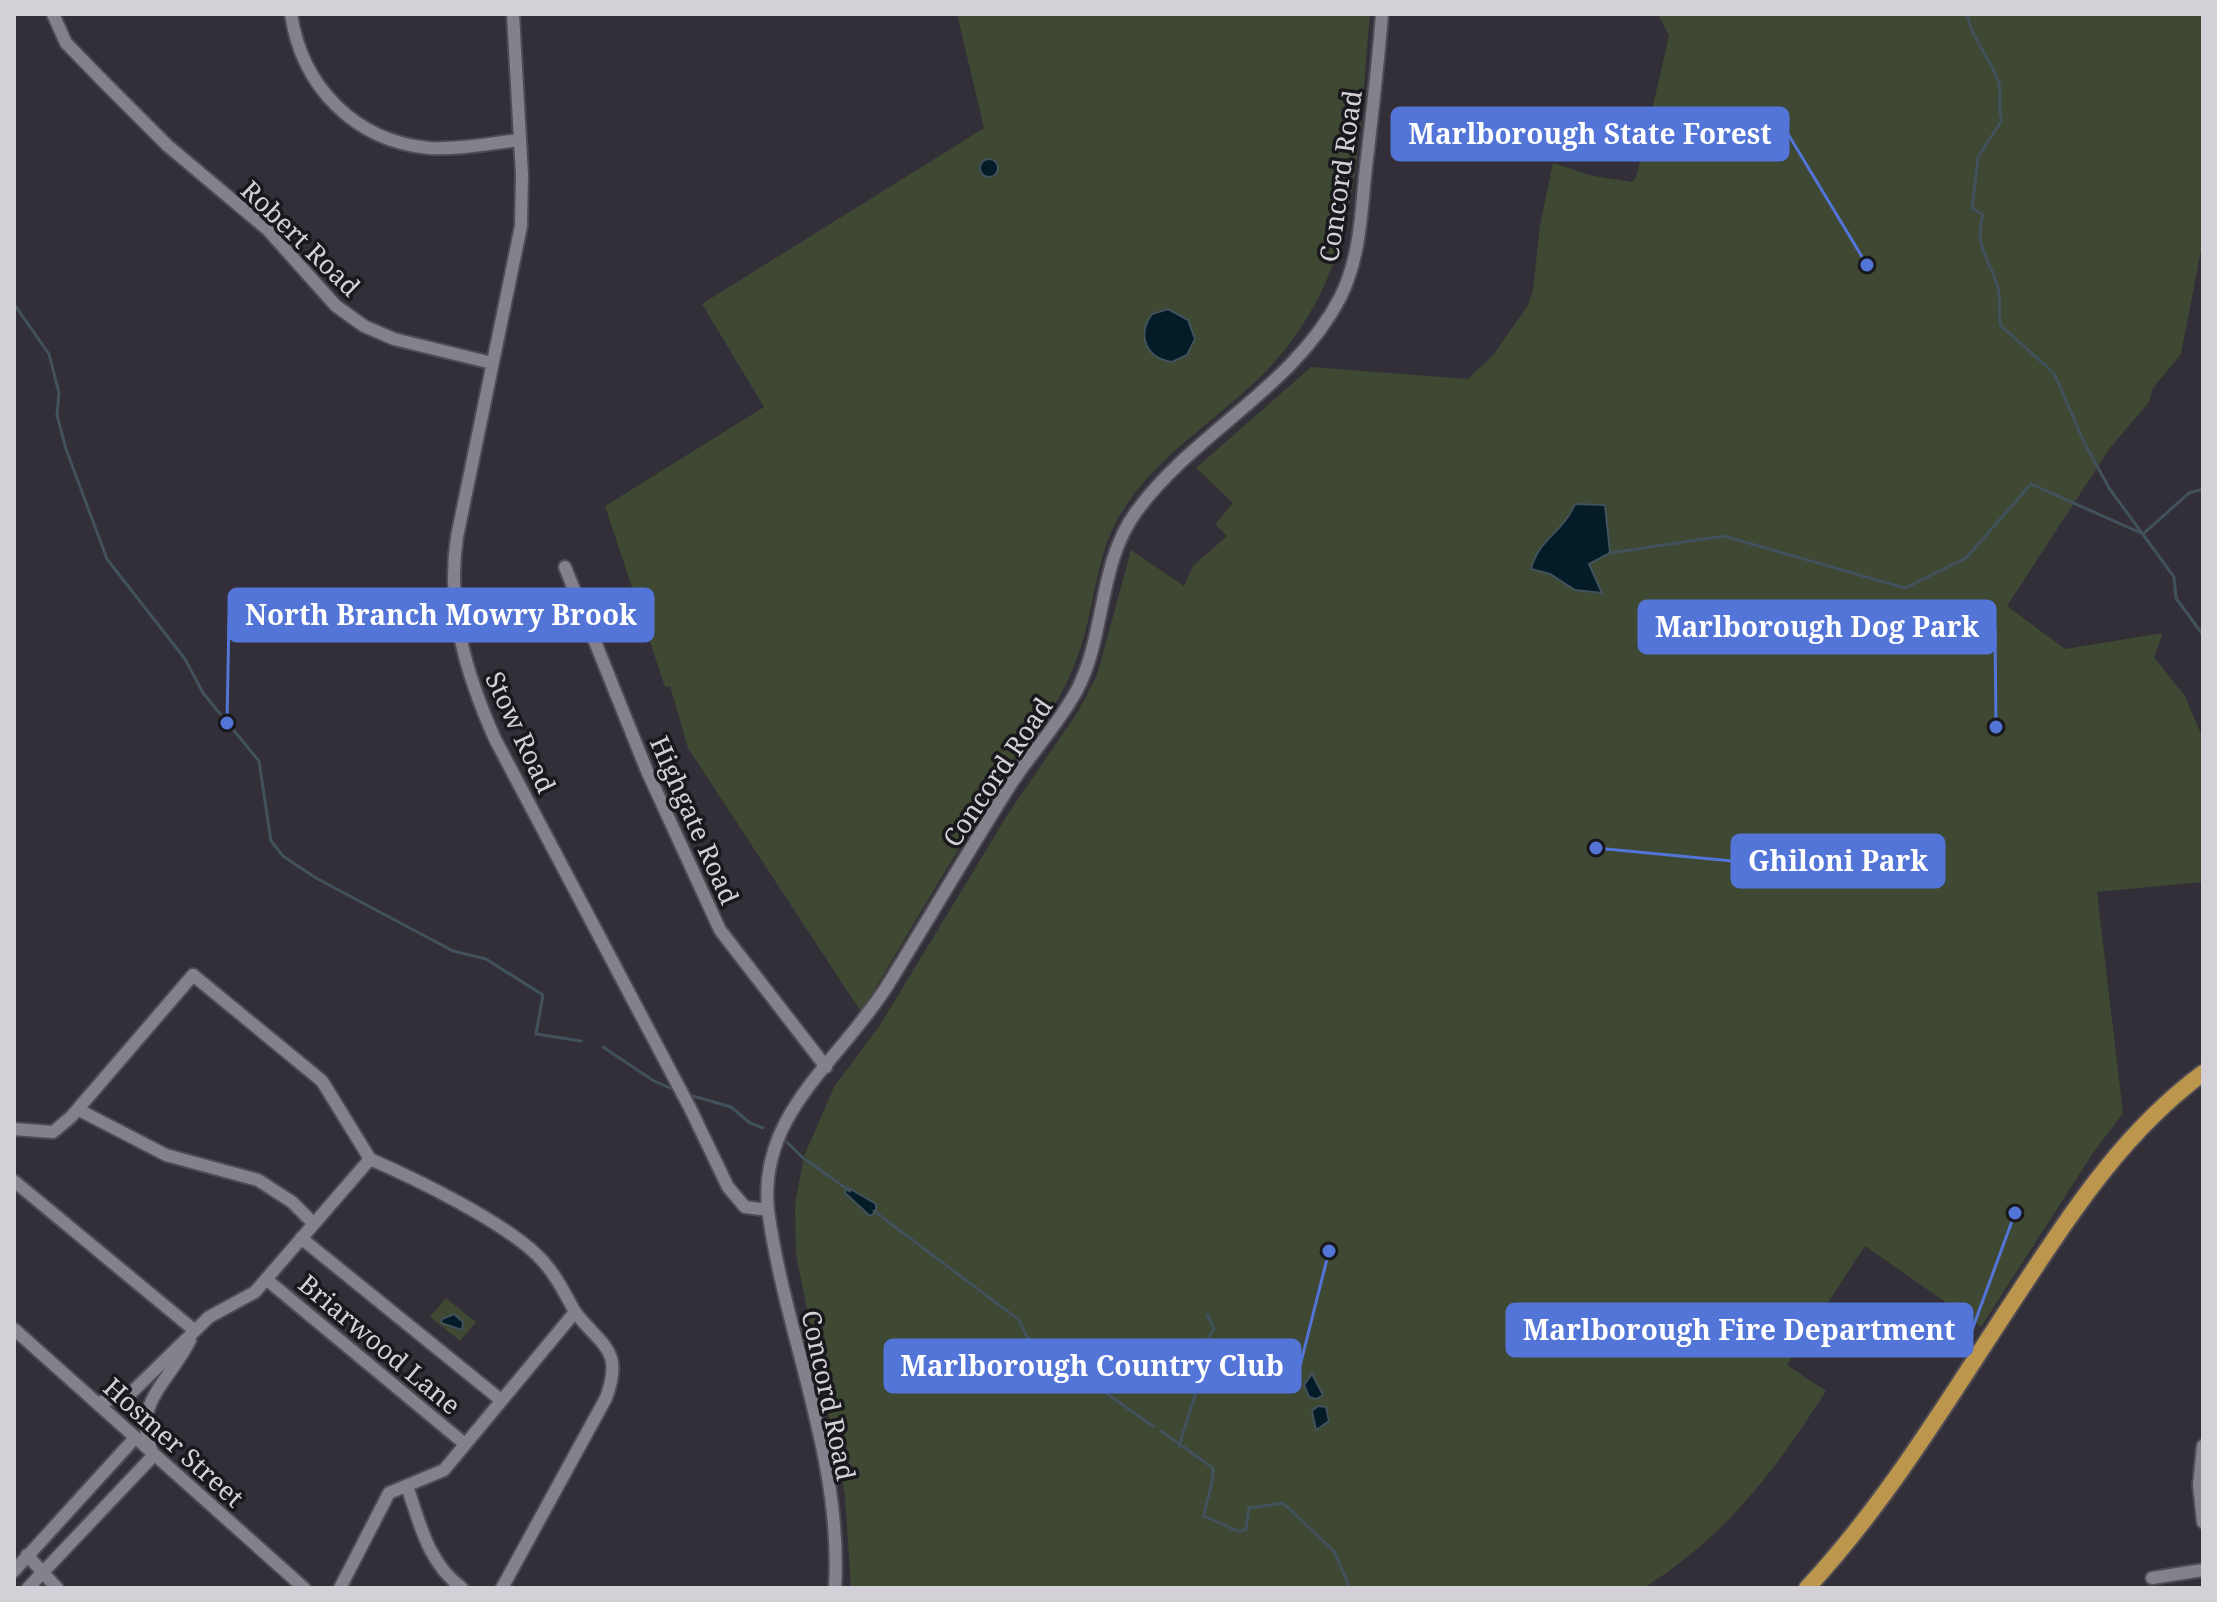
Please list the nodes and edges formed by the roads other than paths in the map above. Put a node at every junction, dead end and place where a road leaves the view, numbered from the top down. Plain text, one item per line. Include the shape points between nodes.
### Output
1 (53, 14) edge
2 (291, 14) edge
3 (513, 14) edge
4 (1382, 14) edge
5 (520, 140) junction
6 (492, 363) junction
7 (565, 567) dead end
8 (826, 1067) junction
9 (2203, 1073) edge
10 (79, 1110) junction
11 (14, 1129) edge
12 (370, 1159) junction
13 (14, 1181) edge
14 (768, 1210) junction
15 (312, 1222) junction
16 (301, 1238) junction
17 (266, 1279) junction
18 (575, 1312) junction
19 (14, 1329) edge
20 (194, 1330) junction
21 (501, 1400) junction
22 (97, 1403) junction
23 (134, 1439) junction
24 (465, 1444) junction
25 (2203, 1446) edge
26 (153, 1456) junction
27 (407, 1486) junction
28 (2203, 1522) edge
29 (27, 1555) junction
30 (2203, 1570) edge
31 (14, 1571) edge
32 (41, 1571) junction
33 (2152, 1578) dead end
34 (28, 1588) edge
35 (57, 1588) edge
36 (304, 1588) edge
37 (340, 1588) edge
38 (462, 1588) edge
39 (502, 1588) edge
40 (835, 1588) edge
41 (1807, 1588) edge

1 - 6 street, Robert Road via 66,43 168,146 268,230 336,306 394,339
2 - 5 street via 301,52 334,107 384,139 430,148
3 - 5 street, Stow Road
4 - 8 street, Concord Road via 1361,226 1342,293 1300,357 1136,511 1115,552 1100,625 1073,697 1010,785 879,1000
5 - 6 street, Stow Road via 519,245
6 - 14 street, Stow Road via 454,560 454,606 469,674 505,759 728,1187 745,1207
7 - 8 street, Highgate Road via 641,758 720,930
8 - 14 street, Concord Road via 775,1138 766,1178
9 - 41 main road via 2131,1135 2089,1187 1882,1496
10 - 11 street via 53,1132
10 - 12 street via 193,975 322,1081
10 - 15 street via 166,1155 258,1180
12 - 15 street, Briarwood Lane
12 - 18 street via 414,1178 536,1254
13 - 20 street
14 - 40 street, Concord Road via 825,1471 835,1537
15 - 16 street, Briarwood Lane
16 - 17 street, Briarwood Lane
16 - 21 street, Briarwood Lane
17 - 20 street, Briarwood Lane via 255,1292
17 - 24 street, Briarwood Lane
18 - 21 street, Briarwood Lane
18 - 39 street via 607,1346 616,1372
19 - 22 street, Hosmer Street
20 - 22 street, Briarwood Lane via 130,1394
20 - 26 street, Briarwood Lane via 149,1409
21 - 24 street, Briarwood Lane
22 - 23 street, Hosmer Street
23 - 26 street, Hosmer Street
23 - 29 street
24 - 27 street, Briarwood Lane via 444,1470
25 - 28 street
26 - 32 street
26 - 36 street, Hosmer Street
27 - 37 street, Briarwood Lane via 389,1493
27 - 38 street via 428,1550
29 - 31 street
29 - 32 street
30 - 33 street
32 - 34 street
32 - 35 street

